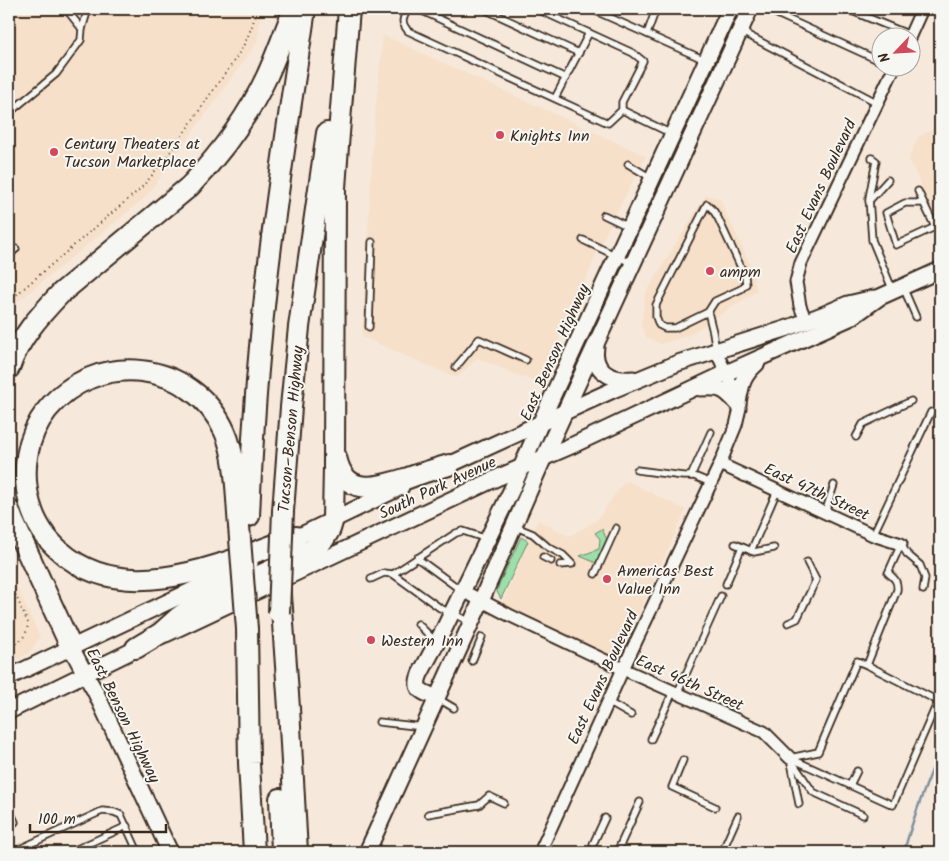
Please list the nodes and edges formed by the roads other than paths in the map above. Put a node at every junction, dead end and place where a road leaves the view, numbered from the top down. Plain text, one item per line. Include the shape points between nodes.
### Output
1 (66, 9) edge
2 (88, 9) edge
3 (294, 9) edge
4 (306, 9) edge
5 (345, 9) edge
6 (349, 9) edge
7 (408, 9) edge
8 (418, 9) edge
9 (484, 9) edge
10 (537, 9) edge
11 (591, 9) edge
12 (656, 9) edge
13 (730, 9) edge
14 (750, 9) edge
15 (766, 9) edge
16 (847, 9) edge
17 (922, 9) edge
18 (891, 28) edge
19 (913, 28) edge
20 (82, 29) junction
21 (739, 31) junction
22 (589, 33) junction
23 (647, 34) junction
24 (579, 53) junction
25 (872, 57) edge
26 (707, 61) junction
27 (566, 78) junction
28 (889, 78) edge
29 (692, 93) junction
30 (555, 98) junction
31 (708, 101) junction
32 (878, 103) junction
33 (622, 110) junction
34 (9, 113) edge
35 (672, 134) junction
36 (872, 158) dead end
37 (628, 164) dead end
38 (652, 179) junction
39 (888, 180) dead end
40 (918, 191) dead end
41 (869, 201) junction
42 (923, 203) junction
43 (604, 215) dead end
44 (630, 227) junction
45 (583, 240) dead end
46 (372, 242) dead end
47 (16, 249) dead end
48 (9, 255) edge
49 (617, 256) junction
50 (633, 264) junction
51 (940, 270) edge
52 (892, 291) junction
53 (708, 312) junction
54 (916, 318) dead end
55 (806, 322) junction
56 (369, 327) dead end
57 (598, 339) junction
58 (716, 350) junction
59 (766, 355) junction
60 (526, 360) dead end
61 (456, 367) dead end
62 (9, 368) edge
63 (726, 373) junction
64 (644, 377) junction
65 (693, 389) junction
66 (911, 401) dead end
67 (738, 404) junction
68 (565, 412) junction
69 (931, 412) dead end
70 (541, 423) junction
71 (711, 432) dead end
72 (856, 437) dead end
73 (334, 442) junction
74 (544, 457) junction
75 (720, 464) junction
76 (449, 465) junction
77 (522, 467) junction
78 (637, 470) dead end
79 (691, 476) junction
80 (711, 483) junction
81 (834, 485) dead end
82 (778, 491) junction
83 (9, 510) edge
84 (825, 513) junction
85 (333, 519) junction
86 (244, 526) junction
87 (514, 526) junction
88 (616, 528) dead end
89 (873, 535) junction
90 (296, 537) junction
91 (488, 539) junction
92 (735, 544) dead end
93 (901, 544) junction
94 (742, 547) junction
95 (774, 548) dead end
96 (753, 552) junction
97 (543, 557) dead end
98 (417, 558) junction
99 (551, 561) dead end
100 (807, 562) dead end
101 (560, 564) dead end
102 (393, 574) junction
103 (595, 574) dead end
104 (371, 579) dead end
105 (726, 584) dead end
106 (923, 590) dead end
107 (462, 591) junction
108 (721, 596) dead end
109 (481, 601) junction
110 (280, 613) junction
111 (452, 614) junction
112 (471, 622) junction
113 (788, 623) dead end
114 (418, 624) dead end
115 (482, 637) dead end
116 (437, 642) junction
117 (71, 647) junction
118 (136, 648) junction
119 (472, 661) dead end
120 (867, 665) junction
121 (623, 669) junction
122 (85, 674) junction
123 (9, 676) edge
124 (675, 693) junction
125 (437, 698) junction
126 (608, 702) junction
127 (454, 708) dead end
128 (9, 710) edge
129 (632, 715) dead end
130 (379, 722) dead end
131 (424, 727) junction
132 (651, 739) dead end
133 (790, 758) junction
134 (683, 760) dead end
135 (857, 771) dead end
136 (850, 785) junction
137 (640, 802) dead end
138 (504, 803) dead end
139 (799, 804) dead end
140 (715, 807) dead end
141 (9, 809) edge
142 (428, 814) dead end
143 (863, 815) dead end
144 (738, 816) dead end
145 (605, 818) dead end
146 (127, 826) junction
147 (9, 827) edge
148 (940, 842) edge
149 (593, 844) dead end
150 (13, 852) edge
151 (70, 852) edge
152 (138, 852) edge
153 (170, 852) edge
154 (254, 852) edge
155 (282, 852) edge
156 (297, 852) edge
157 (367, 852) edge
158 (540, 852) edge
159 (617, 852) edge
160 (722, 852) edge
161 (937, 852) edge

1 - 20 lane
2 - 20 lane
3 - 62 highway via 266,77 234,133 208,167 46,309 13,355
4 - 86 highway, Tucson–Benson Highway via 265,296
5 - 110 highway, Tucson–Benson Highway, bridge via 299,327 283,511
6 - 73 highway via 335,188
7 - 30 lane via 403,20 408,30
8 - 27 lane
9 - 24 lane
10 - 22 lane
11 - 23 lane
12 - 23 lane
13 - 26 main road, East Benson Highway
14 - 21 main road
15 - 25 lane
16 - 18 lane
17 - 19 street
20 - 34 lane via 81,40 56,74
21 - 31 main road
21 - 32 lane
22 - 24 lane
22 - 33 lane via 643,61 622,102
23 - 26 lane
24 - 27 lane
26 - 29 main road, East Benson Highway
27 - 30 lane
28 - 32 street, East Evans Boulevard
29 - 31 main road
29 - 35 main road, East Benson Highway
30 - 33 lane via 608,122
31 - 50 main road
32 - 55 street, East Evans Boulevard via 801,263 796,282
33 - 35 lane
35 - 38 main road, East Benson Highway
36 - 41 lane via 876,161
37 - 38 lane
38 - 44 main road, East Benson Highway
39 - 41 lane
40 - 42 lane
41 - 52 lane via 872,240
42 - 42 lane via 935,227 896,245 886,212 905,203
43 - 44 lane
44 - 49 main road, East Benson Highway
45 - 49 lane
46 - 56 lane
47 - 48 lane
49 - 50 lane
49 - 70 main road, East Benson Highway
50 - 57 main road
51 - 52 main road, South Park Avenue
52 - 54 lane
52 - 55 main road, South Park Avenue via 848,304
52 - 59 main road, South Park Avenue via 852,317
53 - 53 lane via 675,328 659,325 656,317 656,305 707,204 718,218 746,284 715,301
53 - 58 lane
55 - 58 main road, South Park Avenue
57 - 64 main road via 596,359 604,372 620,380
57 - 68 main road
58 - 63 street, East Evans Boulevard
58 - 64 main road, South Park Avenue
59 - 63 main road, South Park Avenue
59 - 67 main road via 744,376
60 - 61 lane via 479,339
63 - 65 main road, South Park Avenue
63 - 67 street, East Evans Boulevard
64 - 68 main road, South Park Avenue
65 - 67 main road via 722,389
65 - 74 main road, South Park Avenue
66 - 72 lane via 863,424
67 - 75 street, East Evans Boulevard via 736,425
68 - 70 main road, South Park Avenue
68 - 74 main road
69 - 89 lane
70 - 76 main road, South Park Avenue
70 - 77 main road, East Benson Highway
71 - 79 lane
73 - 76 highway via 340,472 351,483 368,488
73 - 85 highway
74 - 77 main road, South Park Avenue
74 - 87 main road
75 - 80 street, East Evans Boulevard
75 - 82 street, East 47th Street
76 - 85 main road, South Park Avenue
77 - 91 main road, East Benson Highway
77 - 118 main road, South Park Avenue
78 - 79 lane
79 - 80 lane
80 - 121 street, East Evans Boulevard
81 - 84 lane
82 - 84 street, East 47th Street
82 - 96 lane
83 - 117 highway
84 - 89 street, East 47th Street
85 - 90 main road, South Park Avenue
85 - 118 highway via 330,529 317,546 190,609
86 - 90 highway via 232,457 218,419 187,387 160,374 124,370 92,377 56,400 32,437 25,476 35,518 56,548 90,570 125,579 177,575
86 - 154 highway, Tucson–Benson Highway, bridge
87 - 101 lane via 533,534 572,564
87 - 109 main road
88 - 103 lane
89 - 93 street, East 47th Street
90 - 117 main road, South Park Avenue via 263,556
91 - 98 lane via 463,531
91 - 107 main road, East Benson Highway
92 - 94 lane
93 - 106 lane via 920,565 925,578
93 - 120 lane via 888,573 898,584 898,590
94 - 96 lane
94 - 105 lane
95 - 96 lane
97 - 99 lane
98 - 102 lane
98 - 107 lane
100 - 113 lane via 816,580 797,619
102 - 104 lane via 384,573
102 - 111 lane
107 - 109 street, East 46th Street
107 - 111 main road, East Benson Highway
108 - 124 lane
109 - 112 main road
109 - 121 street, East 46th Street
110 - 155 highway, Tucson–Benson Highway via 278,736
110 - 156 highway via 290,716
111 - 112 lane
111 - 116 main road, East Benson Highway
112 - 125 main road
114 - 116 lane
115 - 119 lane
116 - 125 main road, East Benson Highway via 417,681 421,691
117 - 122 main road, East Benson Highway
117 - 123 main road, South Park Avenue
118 - 122 main road, South Park Avenue
120 - 133 lane via 857,662 818,752
120 - 136 lane via 938,702 893,805
121 - 124 street, East 46th Street
121 - 126 street, East Evans Boulevard
122 - 128 main road, South Park Avenue
122 - 153 main road, East Benson Highway
124 - 132 lane
124 - 133 street, East 46th Street via 764,732
125 - 127 lane
125 - 131 main road
126 - 129 lane
126 - 158 street, East Evans Boulevard
130 - 131 lane
131 - 157 main road
133 - 136 lane
133 - 139 lane
133 - 143 lane via 813,792
134 - 140 lane via 672,787
135 - 136 lane
137 - 159 lane
138 - 142 lane via 489,796 479,805
141 - 147 lane via 15,822
144 - 160 lane
145 - 149 lane
146 - 150 lane via 121,815 102,811
146 - 151 lane
146 - 152 lane
148 - 161 lane

